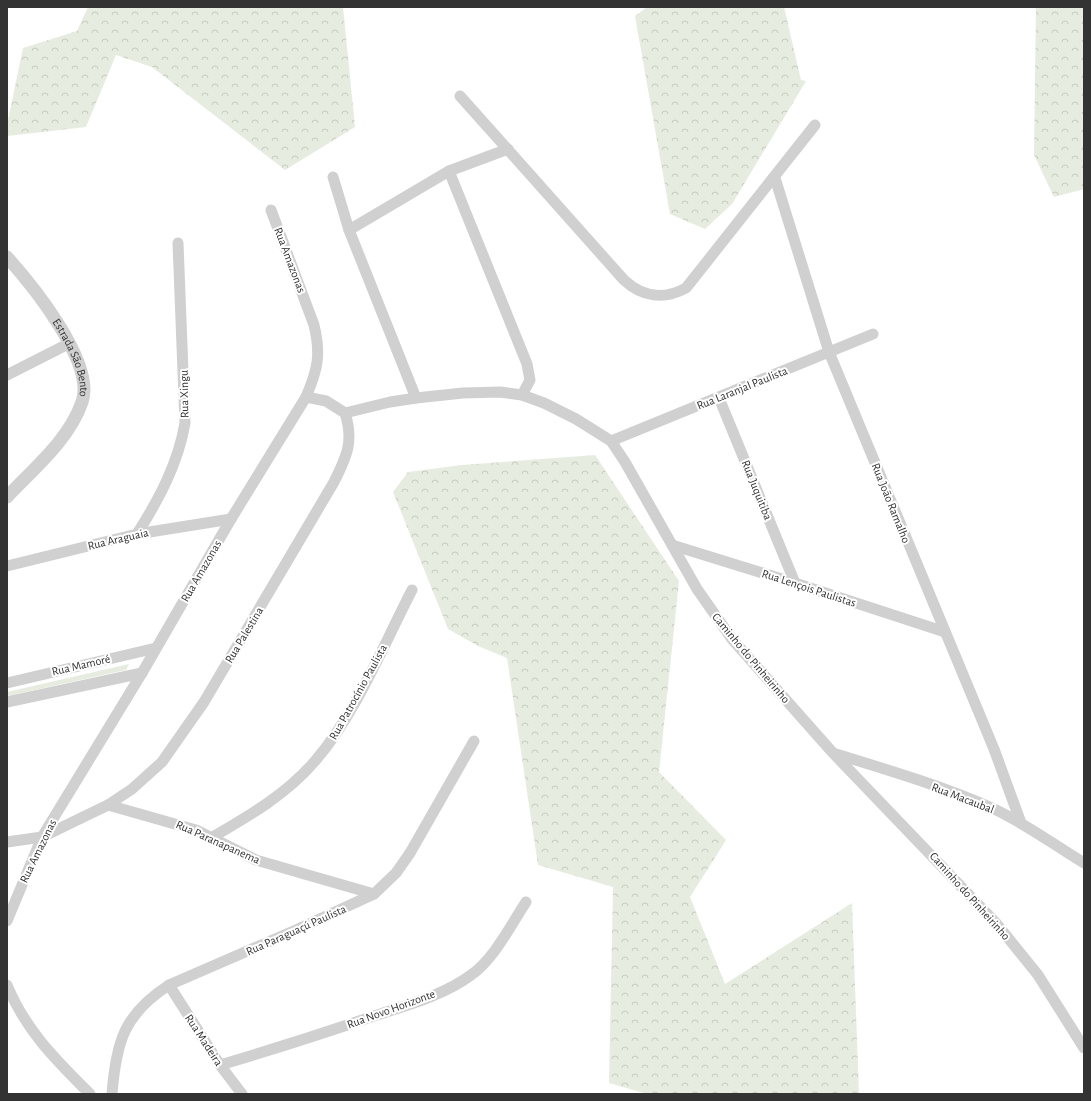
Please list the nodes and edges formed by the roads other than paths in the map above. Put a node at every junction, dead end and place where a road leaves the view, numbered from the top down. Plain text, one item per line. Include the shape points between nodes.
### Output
1 (460, 96) dead end
2 (815, 125) dead end
3 (508, 149) junction
4 (449, 172) junction
5 (333, 177) dead end
6 (775, 178) junction
7 (271, 210) dead end
8 (349, 230) junction
9 (178, 243) dead end
10 (7, 257) edge
11 (873, 334) dead end
12 (70, 343) junction
13 (829, 352) junction
14 (7, 375) edge
15 (522, 396) junction
16 (306, 397) junction
17 (416, 398) junction
18 (719, 398) junction
19 (345, 413) junction
20 (611, 441) junction
21 (7, 497) edge
22 (231, 519) junction
23 (137, 534) junction
24 (672, 545) junction
25 (7, 566) edge
26 (795, 583) junction
27 (412, 590) dead end
28 (945, 632) junction
29 (156, 648) junction
30 (142, 673) junction
31 (7, 683) edge
32 (7, 702) edge
33 (474, 741) dead end
34 (833, 753) junction
35 (108, 805) junction
36 (1021, 823) junction
37 (42, 837) junction
38 (211, 838) junction
39 (7, 842) edge
40 (1084, 863) edge
41 (374, 894) junction
42 (526, 902) dead end
43 (7, 921) edge
44 (7, 985) edge
45 (169, 985) junction
46 (1084, 1048) edge
47 (220, 1065) junction
48 (90, 1094) edge
49 (112, 1094) edge
50 (242, 1094) edge

1 - 3 street
2 - 6 street
3 - 4 street
3 - 6 street via 624,280 637,290 653,295 670,295 686,288
4 - 8 street
4 - 15 street via 527,364 530,380
5 - 8 street
6 - 13 street, Rua João Ramalho
7 - 16 street, Rua Amazonas via 314,325 318,343 319,357 315,377
8 - 17 street
9 - 23 street, Rua Xingu via 184,423 181,446 173,470
10 - 12 street, Estrada São Bento via 39,296
11 - 13 street, Rua Laranjal Paulista
12 - 14 street
12 - 21 street, Estrada São Bento via 84,383 83,401 62,439
13 - 18 street, Rua Laranjal Paulista
13 - 28 street, Rua João Ramalho
15 - 17 street, Caminho do Pinheirinho via 500,392
15 - 20 street, Caminho do Pinheirinho via 544,403 576,419
16 - 19 street via 326,401
16 - 22 street, Rua Amazonas
17 - 19 street, Caminho do Pinheirinho
18 - 20 street, Rua Laranjal Paulista
18 - 26 street, Rua Juquitiba
19 - 35 street, Rua Palestina via 350,434 345,460 228,662 162,762 132,789
20 - 24 street, Caminho do Pinheirinho
22 - 23 street, Rua Araguaia
22 - 29 street, Rua Amazonas
23 - 25 street, Rua Araguaia
24 - 26 street, Rua Lençois Paulistas
24 - 34 street, Caminho do Pinheirinho via 697,590 732,639
26 - 28 street, Rua Lençois Paulistas
27 - 38 street, Rua Patrocínio Paulista via 333,739 315,761 271,801
28 - 36 street, Rua João Ramalho via 994,749
29 - 30 street, Rua Amazonas
29 - 31 street, Rua Mamoré
30 - 32 street, Rua Mamoré
30 - 37 street, Rua Amazonas
33 - 41 street, Rua Paraguaçú Paulista via 410,853 396,873
34 - 36 street, Rua Macaubal via 953,793
34 - 46 street, Caminho do Pinheirinho via 996,923 1038,975
35 - 37 street, Rua Palestina
35 - 38 street, Rua Paranapanema via 180,824
36 - 40 street, Rua Macaubal
37 - 39 street, Rua Palestina
37 - 43 street, Rua Amazonas
38 - 41 street, Rua Paranapanema via 256,860
41 - 45 street, Rua Paraguaçú Paulista
42 - 47 street, Rua Novo Horizonte via 486,960 472,974 455,985 394,1010
44 - 48 street via 29,1029
45 - 47 street, Rua Madeira
45 - 49 street, Rua Paraguaçú Paulista via 137,1010 125,1030 117,1056
47 - 50 street, Rua Madeira

